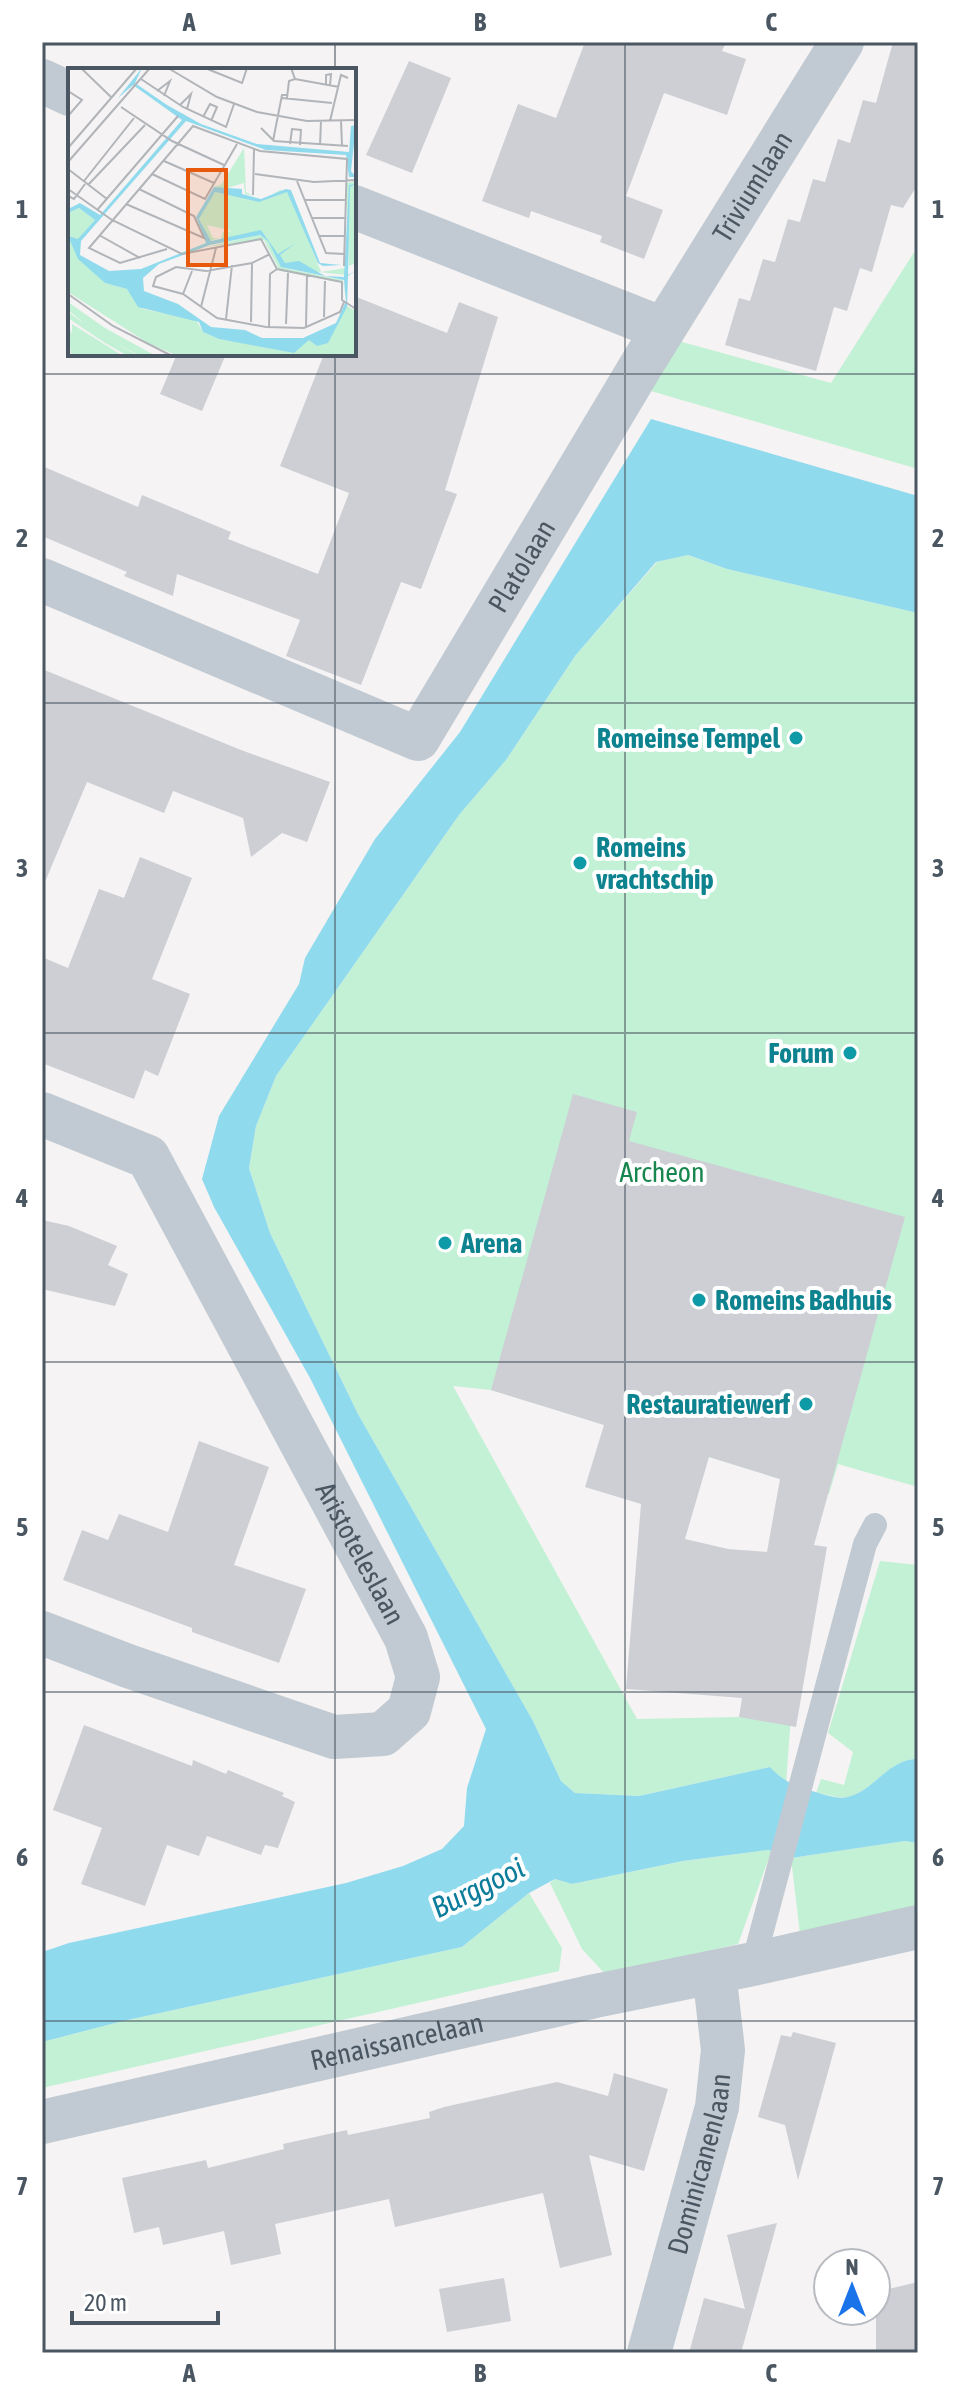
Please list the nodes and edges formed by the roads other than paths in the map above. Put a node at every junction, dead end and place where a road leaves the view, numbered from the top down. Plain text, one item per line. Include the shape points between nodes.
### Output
1 (842, 42) edge
2 (42, 81) edge
3 (68, 93) edge
4 (356, 208) edge
5 (663, 329) junction
6 (42, 580) edge
7 (42, 1114) edge
8 (875, 1525) dead end
9 (42, 1633) edge
10 (918, 1927) edge
11 (733, 1968) junction
12 (42, 2122) edge
13 (649, 2353) edge

1 - 5 street, Triviumlaan
2 - 3 street
4 - 5 street
5 - 6 street, Platolaan via 418,739
7 - 9 street, Aristoteleslaan via 148,1157 406,1638 418,1677 409,1711 383,1734 334,1737
8 - 11 lane via 865,1544 774,1887
10 - 11 street, Renaissancelaan
11 - 12 street, Renaissancelaan
11 - 13 street, Dominicanenlaan via 717,2107

